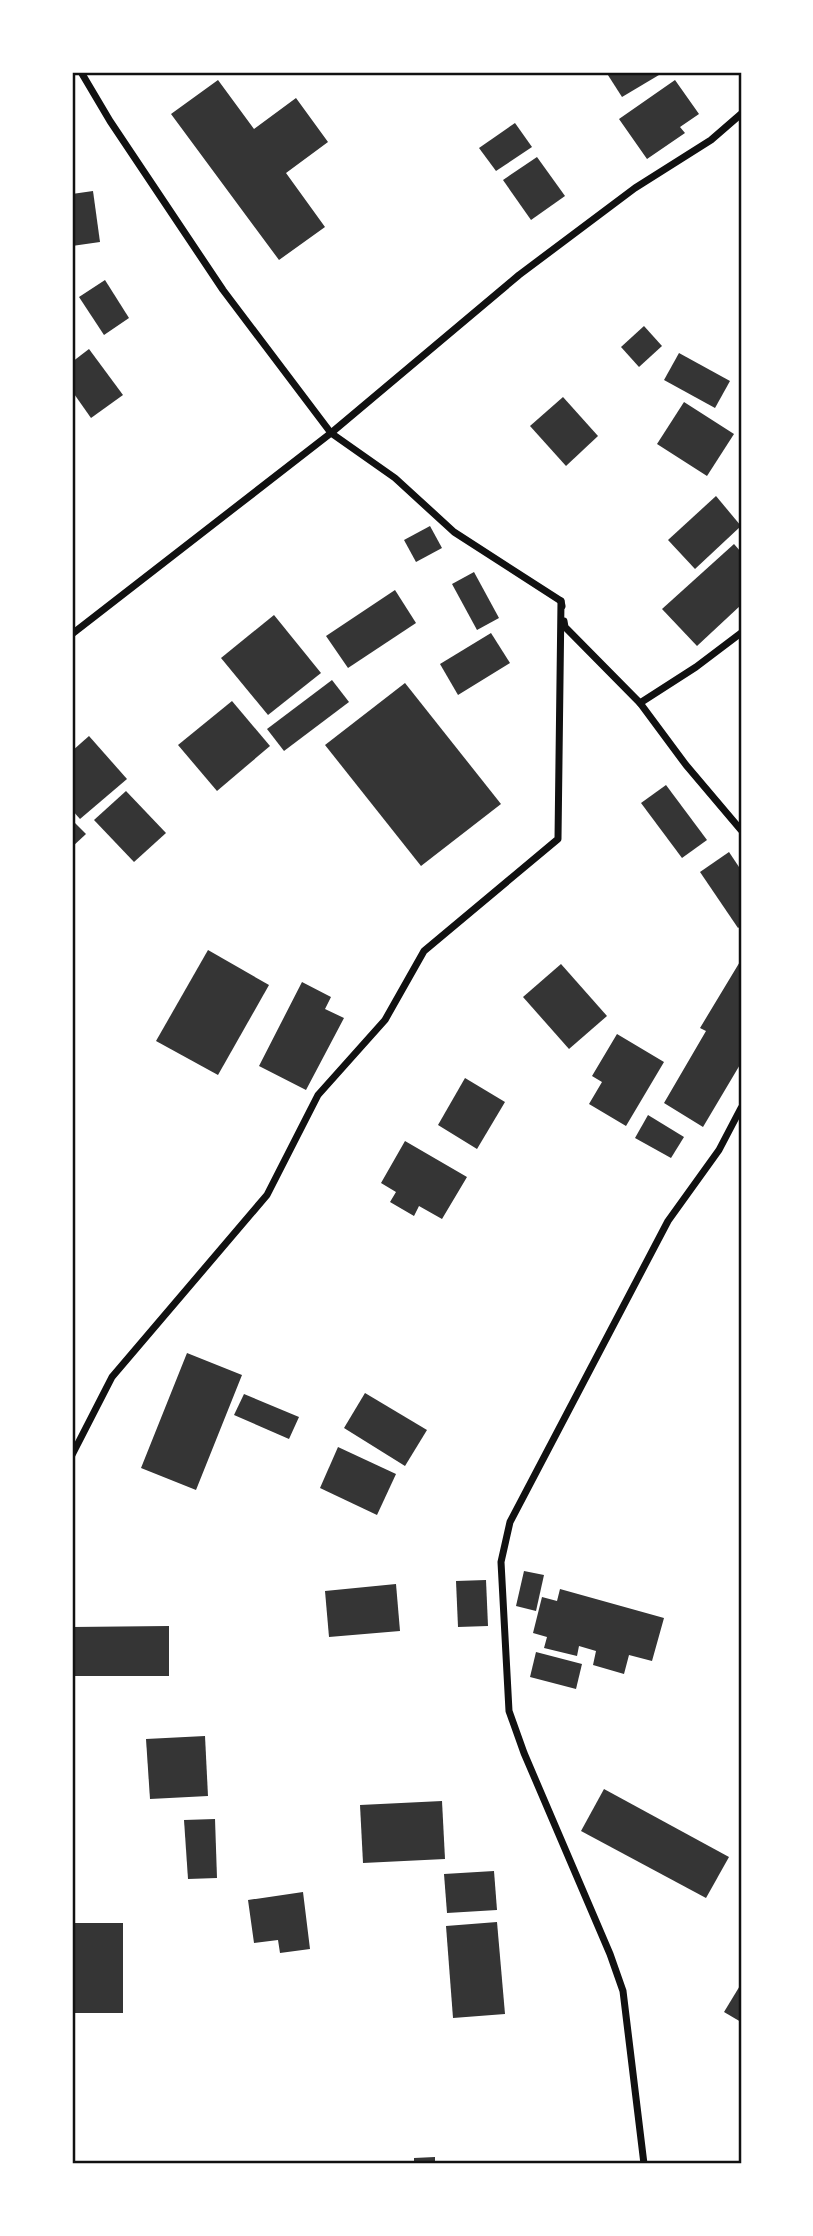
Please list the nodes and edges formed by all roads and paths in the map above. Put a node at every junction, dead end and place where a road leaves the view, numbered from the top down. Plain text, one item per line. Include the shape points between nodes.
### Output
1 (81, 72) edge
2 (741, 114) edge
3 (331, 433) junction
4 (561, 601) junction
5 (741, 633) edge
6 (72, 634) edge
7 (640, 704) junction
8 (741, 830) edge
9 (741, 1108) edge
10 (72, 1455) edge
11 (644, 2164) edge

1 - 3 street via 223,290
2 - 3 street via 519,275
3 - 4 street via 394,478 454,532
3 - 6 street
4 - 7 street via 565,627
4 - 10 street via 558,839 424,951 385,1020 318,1096 267,1195 112,1377
5 - 7 street
7 - 8 street
9 - 11 street via 719,1150 662,1233 510,1522 501,1562 509,1711 623,1991

